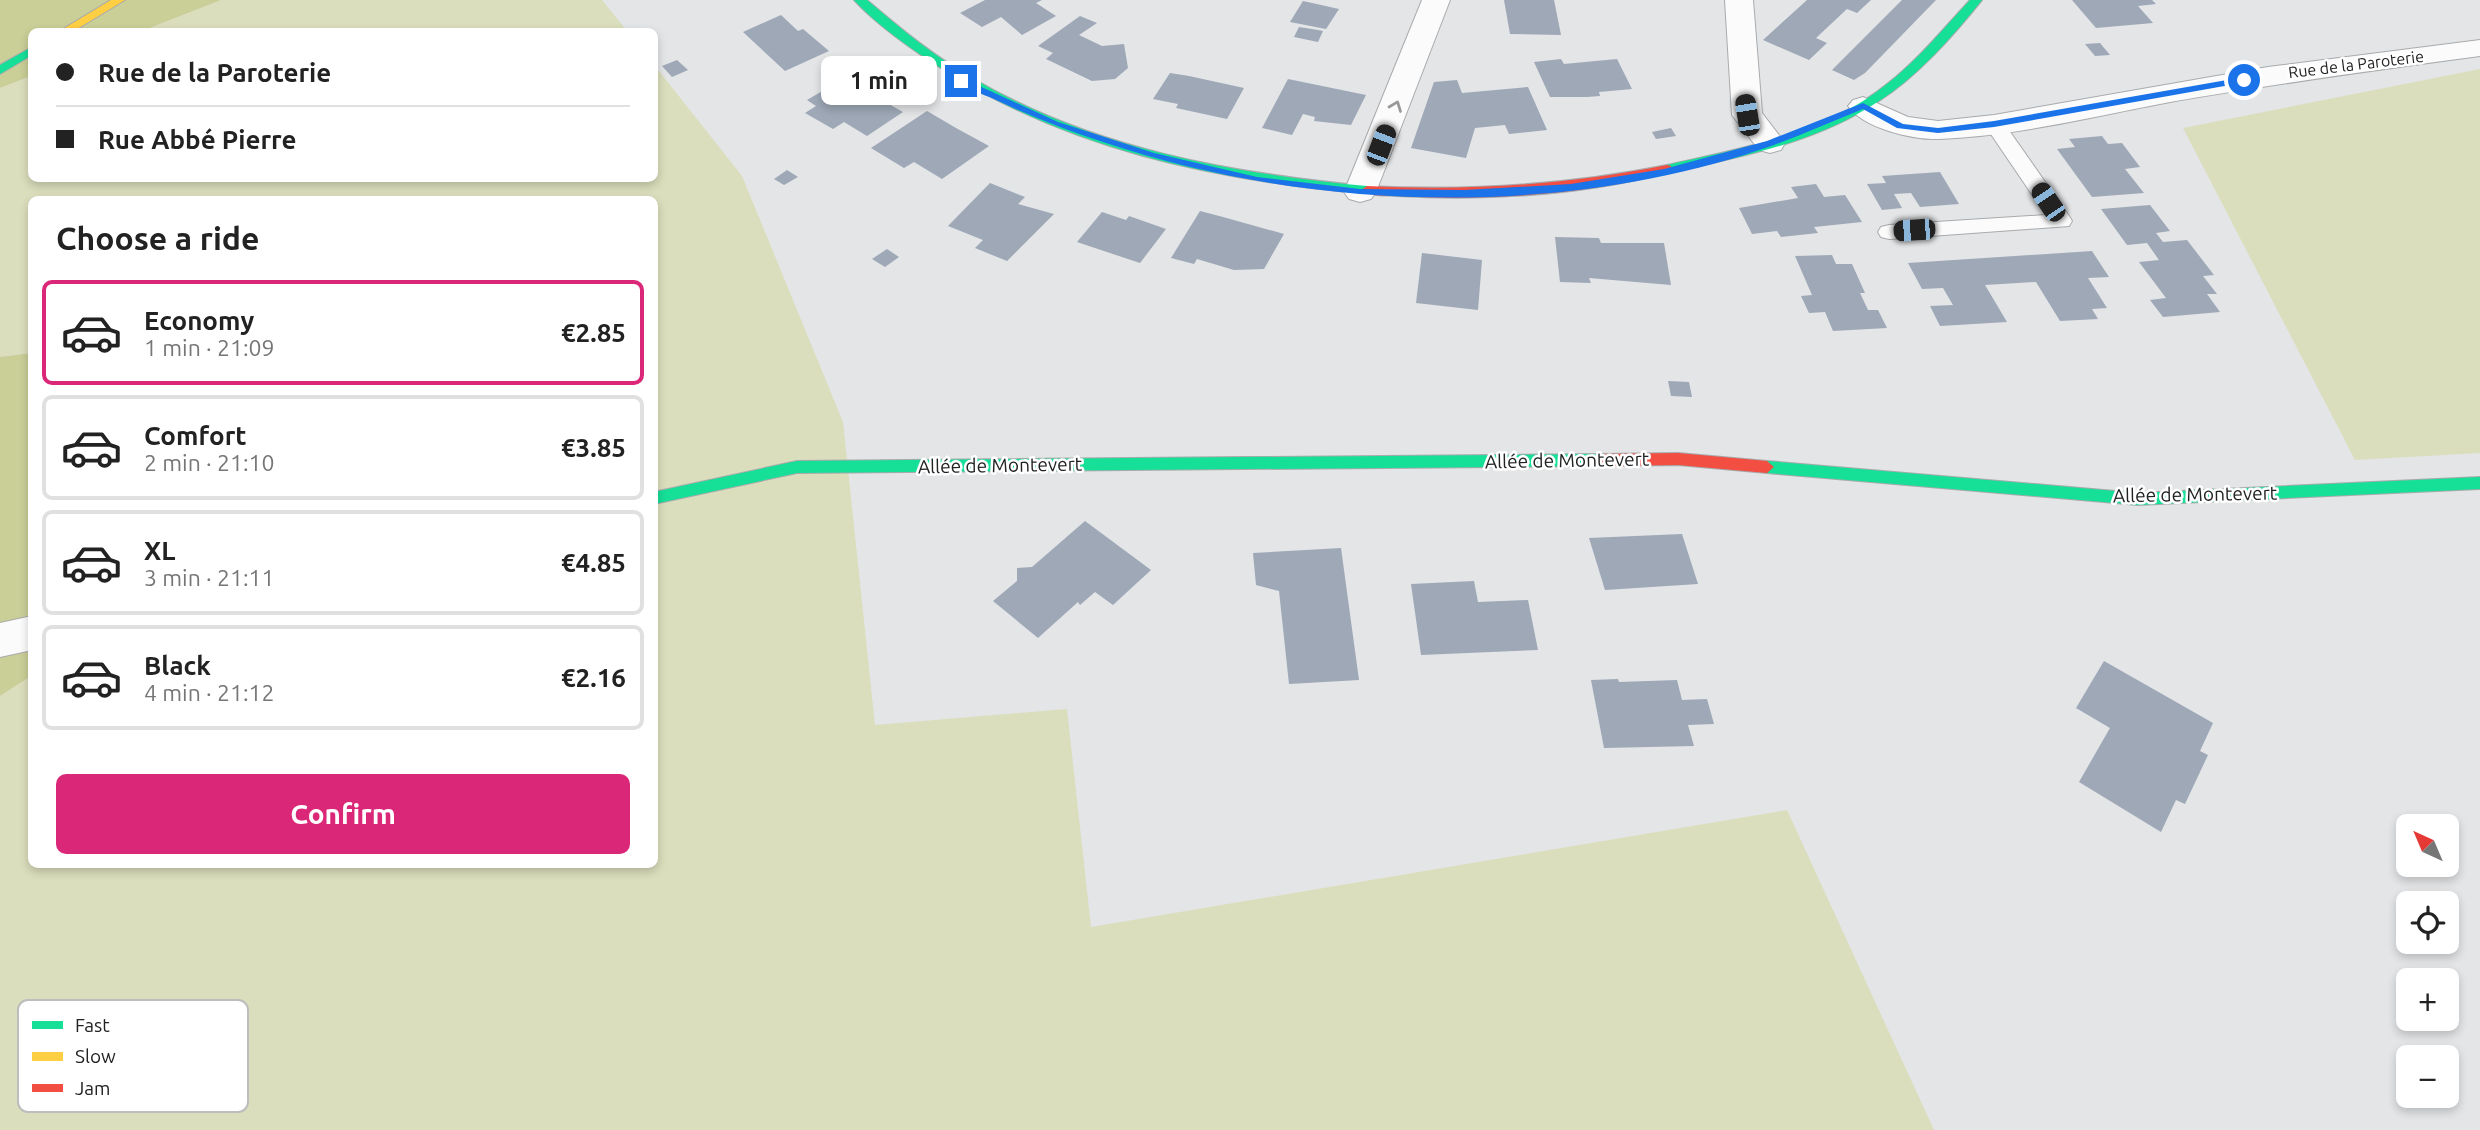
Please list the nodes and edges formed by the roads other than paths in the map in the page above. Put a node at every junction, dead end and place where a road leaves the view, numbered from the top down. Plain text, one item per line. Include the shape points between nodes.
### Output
1 (119, 0) edge
2 (860, 0) edge
3 (1436, 0) edge
4 (1739, 0) edge
5 (1976, 0) edge
6 (70, 28) edge
7 (2480, 48) edge
8 (28, 52) edge
9 (0, 70) edge
10 (1863, 106) junction
11 (1994, 124) junction
12 (1770, 144) junction
13 (1360, 192) junction
14 (1889, 232) dead end
15 (2480, 483) edge
16 (658, 497) edge
17 (28, 634) edge
18 (0, 640) edge

1 - 6 street
2 - 13 street via 893,34 961,81 1055,124 1152,156 1257,180
13 -> 3 street
4 - 12 street via 1747,115
5 - 10 street via 1898,80
7 - 11 street, Rue de la Paroterie via 2268,76
8 - 9 street
10 - 11 street, Rue de la Paroterie via 1900,126 1938,130
10 - 12 street
11 - 14 lane via 2061,221
12 - 13 street via 1664,172 1571,187
15 - 16 street, Allée de Montevert via 2138,499 1664,460 797,467
17 - 18 street

